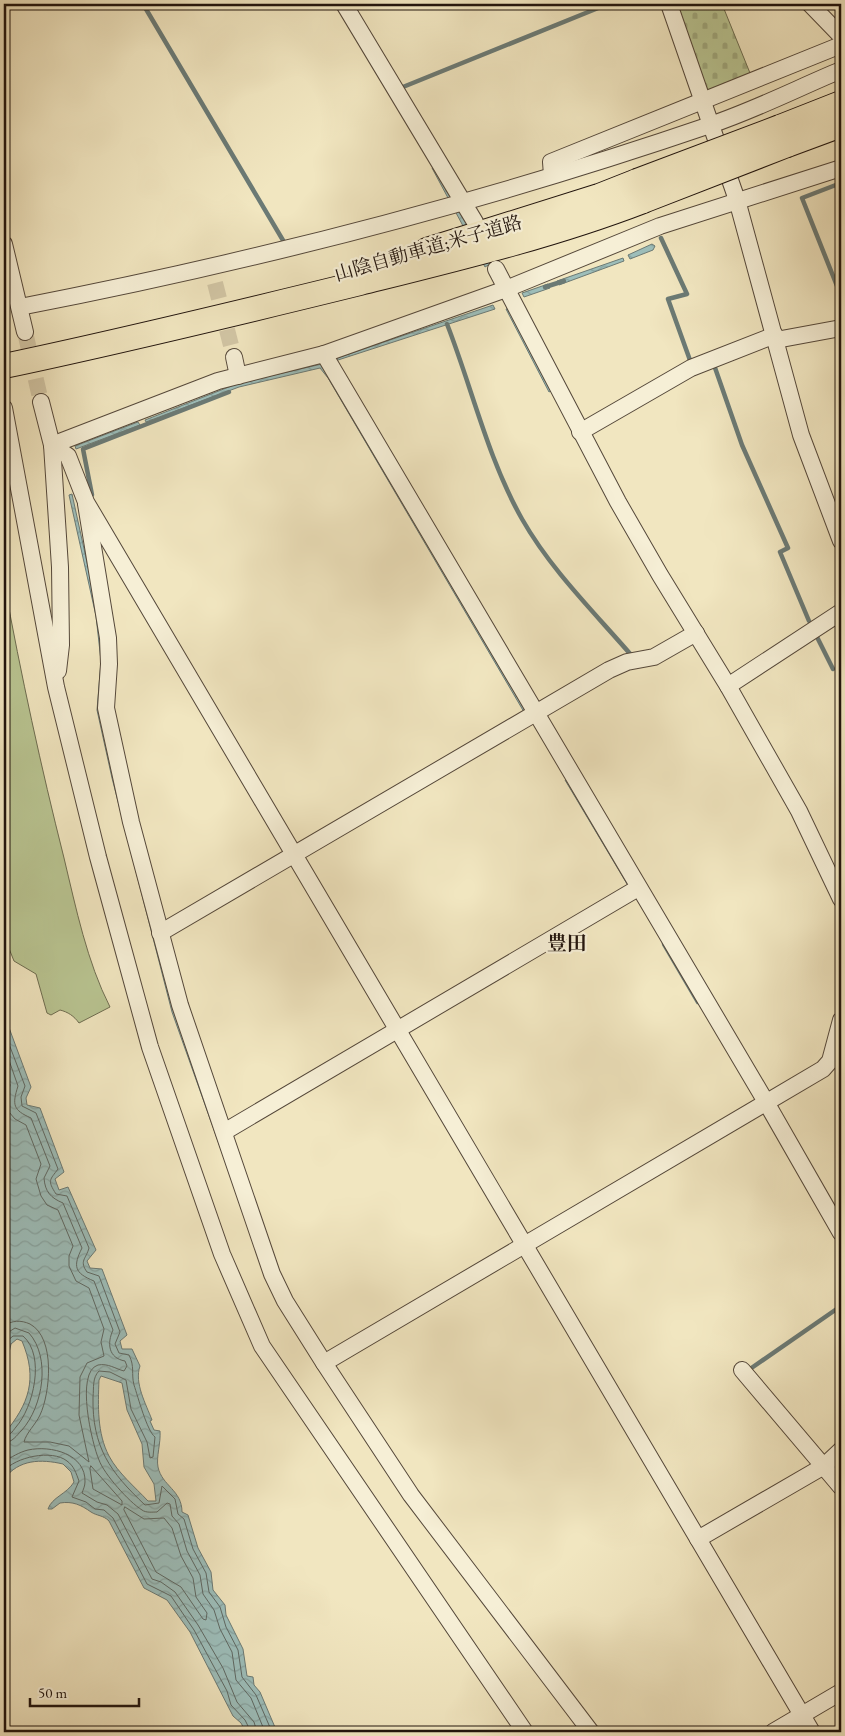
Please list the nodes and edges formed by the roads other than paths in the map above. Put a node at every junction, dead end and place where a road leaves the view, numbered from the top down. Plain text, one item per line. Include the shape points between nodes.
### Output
1 (344, 4) edge
2 (669, 4) edge
3 (810, 4) edge
4 (841, 36) edge
5 (841, 45) edge
6 (841, 70) edge
7 (841, 99) edge
8 (704, 100) junction
9 (841, 103) edge
10 (806, 117) junction
11 (841, 124) edge
12 (712, 125) junction
13 (784, 136) junction
14 (841, 168) edge
15 (552, 175) junction
16 (640, 191) junction
17 (737, 200) junction
18 (458, 204) junction
19 (475, 222) dead end
20 (4, 244) edge
21 (496, 269) dead end
22 (506, 288) junction
23 (20, 306) junction
24 (841, 328) edge
25 (25, 332) tunnel mouth
26 (776, 338) junction
27 (324, 354) junction
28 (4, 357) edge
29 (234, 357) tunnel mouth
30 (4, 366) edge
31 (238, 376) junction
32 (41, 402) tunnel mouth
33 (4, 408) edge
34 (580, 432) junction
35 (52, 445) junction
36 (86, 502) junction
37 (841, 541) edge
38 (841, 612) edge
39 (691, 635) junction
40 (728, 686) junction
41 (56, 687) junction
42 (534, 712) junction
43 (294, 854) junction
44 (638, 888) junction
45 (841, 899) edge
46 (160, 933) junction
47 (841, 1020) edge
48 (398, 1030) junction
49 (766, 1102) junction
50 (224, 1132) junction
51 (841, 1234) edge
52 (525, 1245) junction
53 (324, 1363) junction
54 (742, 1370) dead end
55 (841, 1450) edge
56 (824, 1466) junction
57 (841, 1487) edge
58 (698, 1539) junction
59 (841, 1692) edge
60 (802, 1715) junction
61 (522, 1727) edge
62 (533, 1732) edge
63 (591, 1732) edge
64 (773, 1732) edge
65 (812, 1732) edge

1 - 18 street
2 - 8 street
3 - 4 street
5 - 8 street
6 - 12 street
7 - 10 highway
8 - 12 street
8 - 15 street via 551,162
9 - 10 highway, 山陰自動車道;米子道路
10 - 13 highway, 山陰自動車道;米子道路
11 - 13 highway, 山陰自動車道;米子道路
12 - 15 street
12 - 17 street
13 - 16 highway, 山陰自動車道;米子道路, bridge
14 - 17 street
15 - 18 street
16 - 28 highway, 山陰自動車道;米子道路 via 101,337
16 - 30 highway, 山陰自動車道;米子道路 via 609,214 515,243 194,324
17 - 22 street via 660,226
17 - 26 street
18 - 19 street
18 - 23 street via 416,213 213,275
20 - 23 street
21 - 22 street
22 - 27 street
22 - 34 street
23 - 25 street
24 - 26 street
26 - 34 street via 691,368
26 - 37 street via 801,434
27 - 31 street
27 - 42 street
29 - 31 street
31 - 35 street
32 - 35 street
33 - 41 street
34 - 39 street
35 - 36 street via 68,456
35 - 41 street via 60,567 61,645
36 - 43 street
36 - 46 street via 108,638 106,712
38 - 40 street
39 - 40 street
39 - 42 street via 654,657 627,662 609,670
40 - 45 street via 799,811
41 - 61 street via 100,866 150,1047 182,1144 244,1308 262,1346
42 - 43 street
42 - 44 street
43 - 46 street
43 - 48 street
44 - 48 street
44 - 49 street
46 - 50 street via 191,1038
47 - 49 street via 828,1066
48 - 50 street
48 - 52 street
49 - 51 street
49 - 52 street
50 - 53 street via 272,1274
52 - 53 street
52 - 58 street
53 - 63 street via 411,1495
54 - 56 street
55 - 56 street
56 - 57 street
56 - 58 street
58 - 60 street
59 - 60 street
60 - 64 street
60 - 65 street
61 - 62 street

